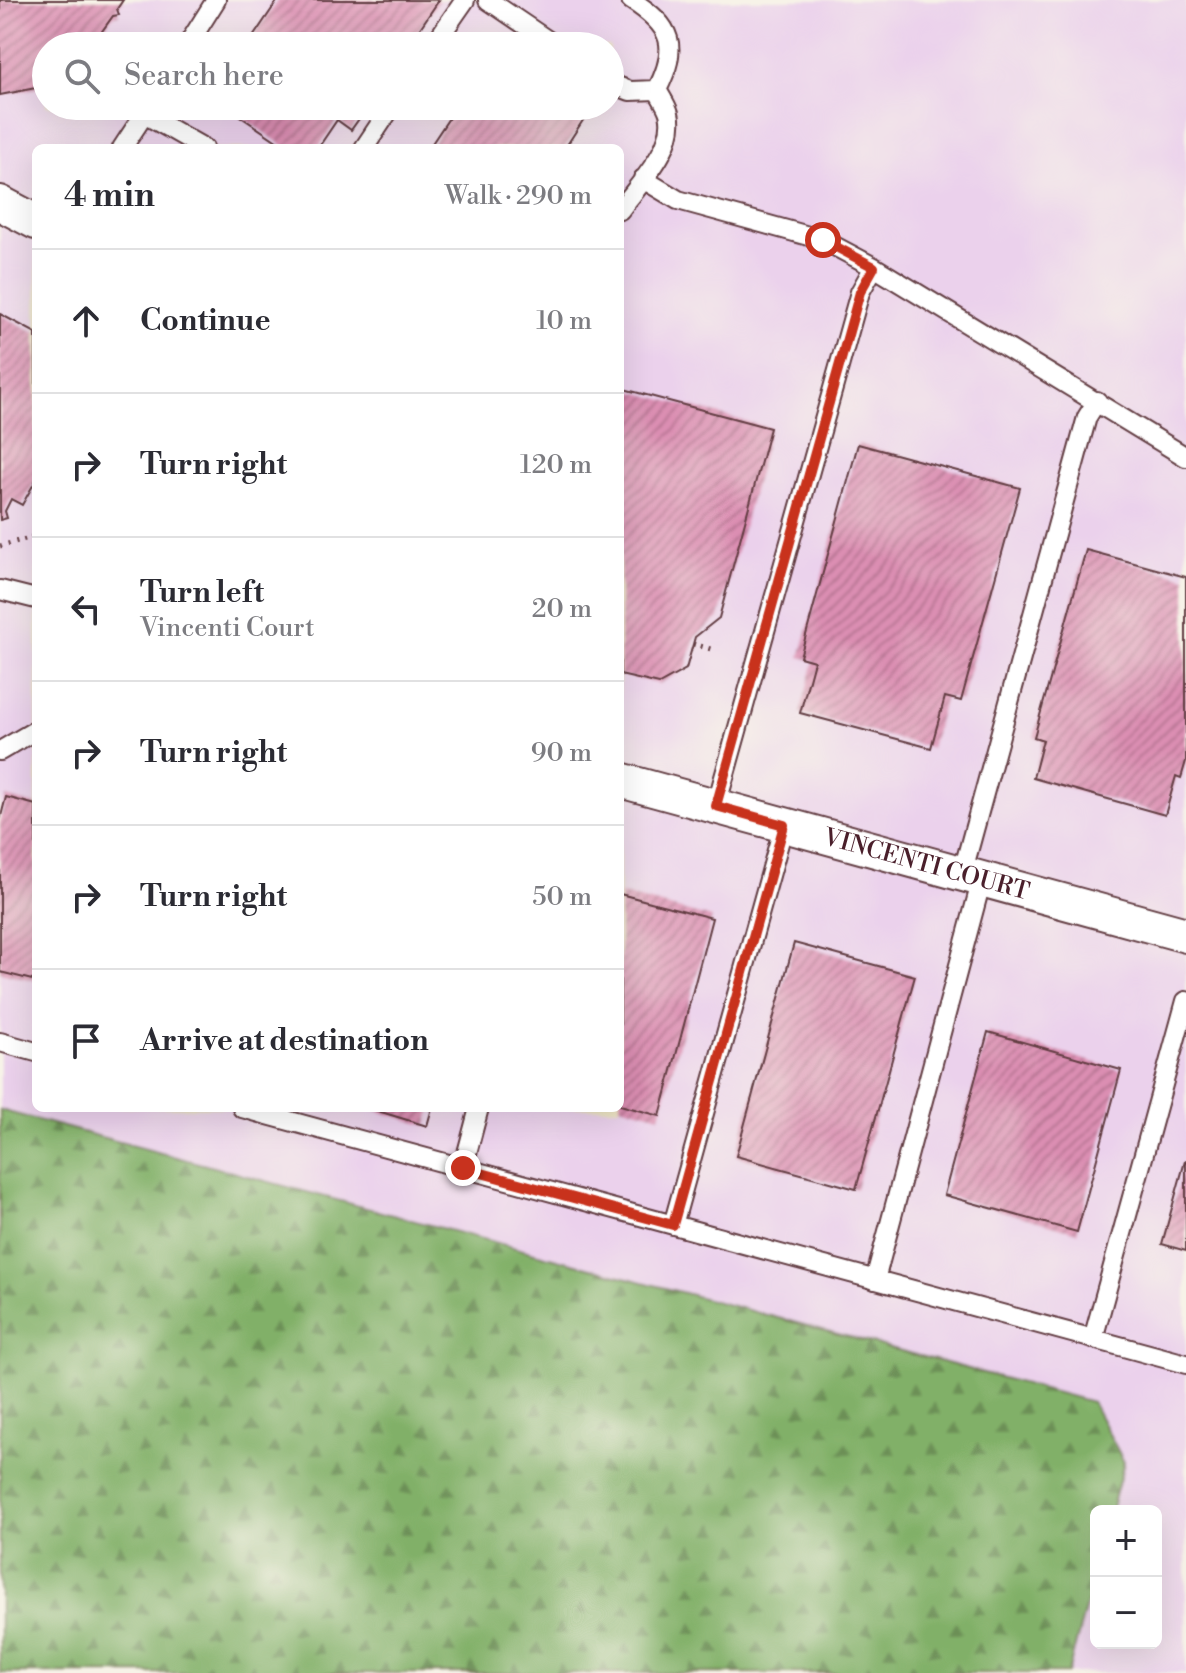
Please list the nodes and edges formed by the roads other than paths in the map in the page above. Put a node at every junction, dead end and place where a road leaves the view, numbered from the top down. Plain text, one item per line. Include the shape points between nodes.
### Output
1 (216, 0) edge
2 (465, 0) edge
3 (488, 0) edge
4 (631, 0) edge
5 (196, 32) edge
6 (443, 32) edge
7 (535, 32) edge
8 (624, 89) edge
9 (657, 90) junction
10 (140, 120) edge
11 (162, 120) edge
12 (383, 120) edge
13 (125, 144) edge
14 (198, 144) edge
15 (367, 144) edge
16 (643, 179) junction
17 (0, 203) edge
18 (624, 205) edge
19 (32, 220) edge
20 (874, 267) junction
21 (1097, 401) junction
22 (1186, 457) edge
23 (0, 590) edge
24 (32, 598) edge
25 (32, 732) edge
26 (0, 751) edge
27 (624, 781) edge
28 (716, 806) junction
29 (784, 825) junction
30 (972, 877) junction
31 (1186, 935) edge
32 (1186, 1001) edge
33 (0, 1042) edge
34 (32, 1051) edge
35 (257, 1112) edge
36 (478, 1112) edge
37 (463, 1168) junction
38 (673, 1225) junction
39 (875, 1280) junction
40 (1093, 1339) junction
41 (1186, 1364) edge

1 - 5 lane
2 - 6 lane
3 - 7 lane
4 - 9 lane via 652,13 669,39 669,65
8 - 9 lane
9 - 16 lane via 669,113 669,127 666,142
10 - 13 lane
11 - 14 lane
12 - 15 lane
16 - 18 lane
16 - 20 lane via 678,200 823,240
17 - 19 street
20 - 21 lane
20 - 28 lane via 860,292
21 - 22 lane
21 - 30 lane via 1087,417
23 - 24 lane
25 - 26 lane
27 - 28 street, VINCENTI COURT
28 - 29 street, VINCENTI COURT
29 - 30 street, VINCENTI COURT
29 - 38 lane
30 - 31 street, VINCENTI COURT
30 - 39 lane
32 - 40 lane
33 - 34 lane
35 - 37 lane
36 - 37 lane
37 - 38 lane
38 - 39 lane
39 - 40 lane
40 - 41 lane

